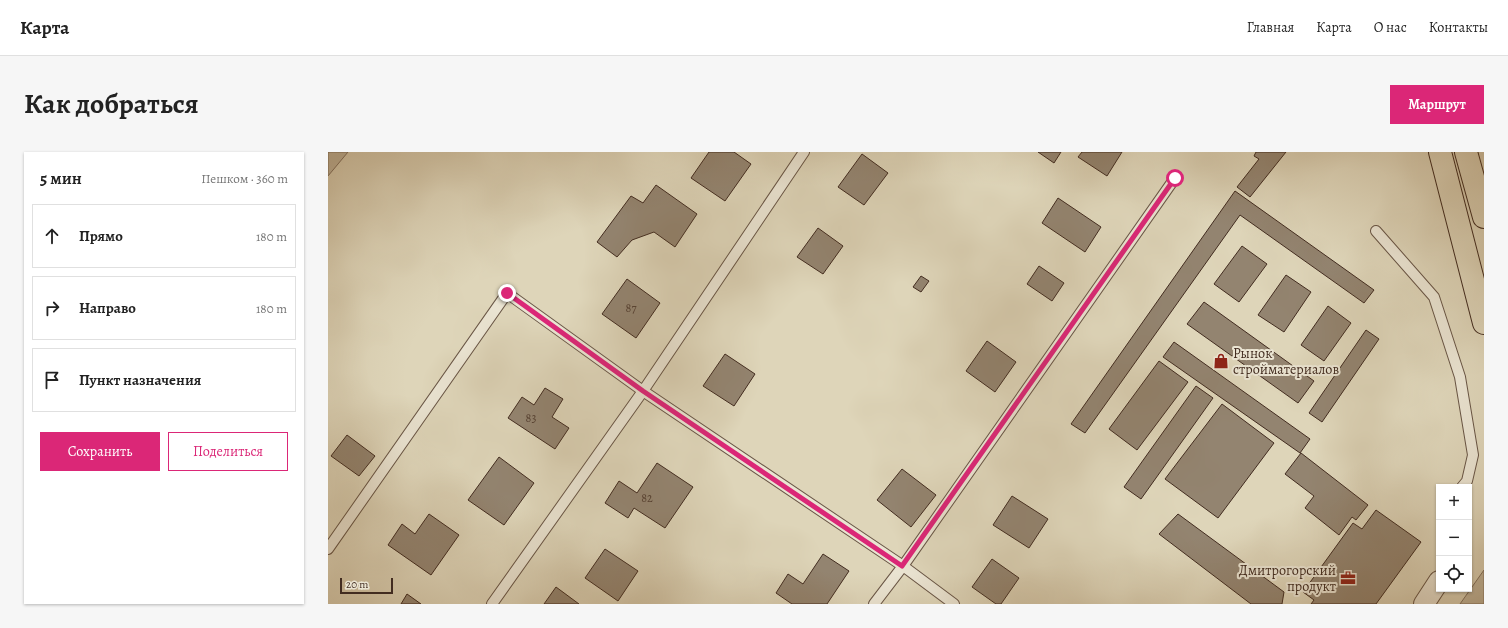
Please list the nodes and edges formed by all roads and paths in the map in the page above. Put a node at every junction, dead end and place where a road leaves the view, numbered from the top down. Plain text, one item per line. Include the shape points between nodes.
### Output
1 (804, 152) edge
2 (1440, 152) edge
3 (1466, 152) edge
4 (1175, 178) dead end
5 (1484, 217) edge
6 (1376, 232) dead end
7 (1484, 323) edge
8 (643, 391) junction
9 (1464, 484) edge
10 (328, 549) edge
11 (902, 566) junction
12 (1436, 586) edge
13 (492, 604) edge
14 (874, 604) edge
15 (954, 604) edge
16 (1424, 604) edge

1 - 8 lane
2 - 7 main road
3 - 5 main road
4 - 11 lane
6 - 9 lane via 1434,297 1460,377 1473,455
8 - 10 lane via 507,293
8 - 11 lane
8 - 13 lane
11 - 14 lane
11 - 15 lane
12 - 16 street

